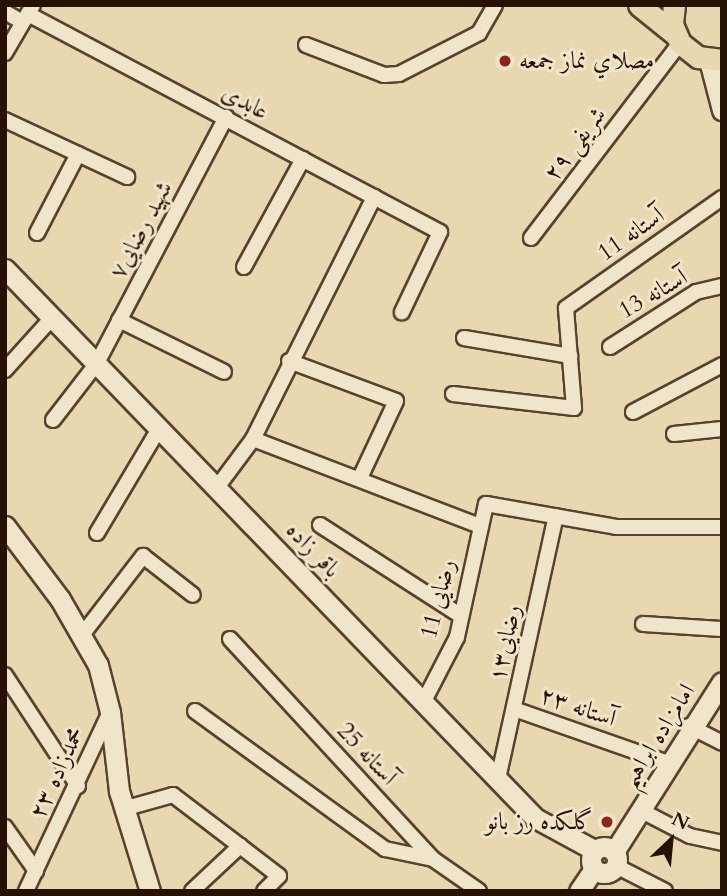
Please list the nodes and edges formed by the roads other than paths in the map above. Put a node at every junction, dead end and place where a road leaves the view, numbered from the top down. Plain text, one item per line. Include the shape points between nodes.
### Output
1 (495, 5) edge
2 (639, 5) edge
3 (674, 5) edge
4 (5, 12) edge
5 (28, 14) edge
6 (678, 39) junction
7 (306, 45) dead end
8 (5, 52) edge
9 (715, 60) edge
10 (722, 110) edge
11 (226, 117) junction
12 (5, 120) edge
13 (78, 154) junction
14 (303, 159) junction
15 (127, 177) dead end
16 (374, 197) junction
17 (722, 198) edge
18 (37, 233) dead end
19 (530, 239) dead end
20 (244, 267) dead end
21 (5, 269) edge
22 (722, 286) edge
23 (402, 312) dead end
24 (52, 318) junction
25 (119, 320) junction
26 (464, 338) dead end
27 (610, 347) dead end
28 (570, 356) junction
29 (289, 361) junction
30 (97, 363) junction
31 (722, 365) edge
32 (5, 370) edge
33 (224, 372) dead end
34 (453, 394) dead end
35 (633, 412) dead end
36 (53, 420) dead end
37 (160, 427) junction
38 (722, 429) edge
39 (674, 435) dead end
40 (253, 439) junction
41 (360, 478) junction
42 (218, 486) junction
43 (556, 516) junction
44 (320, 525) dead end
45 (5, 526) edge
46 (480, 526) junction
47 (722, 527) edge
48 (97, 533) dead end
49 (192, 595) dead end
50 (461, 617) junction
51 (643, 624) dead end
52 (722, 629) edge
53 (82, 635) junction
54 (230, 639) dead end
55 (5, 675) edge
56 (722, 682) edge
57 (424, 701) junction
58 (514, 709) junction
59 (195, 711) dead end
60 (110, 712) junction
61 (689, 726) junction
62 (722, 743) edge
63 (668, 763) junction
64 (498, 779) junction
65 (78, 786) junction
66 (123, 809) junction
67 (640, 810) junction
68 (5, 827) edge
69 (722, 843) edge
70 (240, 846) junction
71 (433, 859) junction
72 (605, 859) junction
73 (36, 871) junction
74 (660, 890) edge
75 (26, 891) edge
76 (150, 891) edge
77 (192, 891) edge
78 (264, 891) edge
79 (479, 891) edge
80 (579, 891) edge

1 - 7 street via 479,33 399,74 384,75
2 - 6 main road
3 - 6 main road
4 - 5 street, عابدی
5 - 8 street
5 - 11 street, عابدی
6 - 9 main road
6 - 19 street, شریفی ۲۹
9 - 10 street
11 - 14 street, عابدی
11 - 25 street, شهید رضایی۷
12 - 13 street
13 - 15 street
13 - 18 street
14 - 16 street, عابدی
14 - 20 street
16 - 23 street, عابدی via 440,232
16 - 29 street
17 - 28 street, آستانه 11 via 566,308
21 - 24 street, باقر زاده
22 - 27 street, آستانه 13 via 696,292
24 - 30 street, باقر زاده
24 - 32 street
25 - 30 street, شهید رضایی۷
25 - 33 street
26 - 28 street
28 - 34 street via 574,408
29 - 40 street
29 - 41 street via 396,401
30 - 36 street, شهید رضایی۷
30 - 37 street, باقر زاده
31 - 35 street
37 - 42 street, باقر زاده
37 - 48 street
38 - 39 street
40 - 41 street
40 - 42 street
41 - 46 street
42 - 57 street, باقر زاده
43 - 46 street, رضایی 11 via 486,504
43 - 47 street via 616,527
43 - 58 street, رضایی۱۳
44 - 50 street
45 - 53 street
46 - 50 street, رضایی 11
49 - 53 street via 143,556
50 - 57 street, رضایی 11 via 457,637
51 - 52 street
53 - 60 street via 97,665
54 - 71 street, آستانه 25
55 - 65 street
56 - 61 street, امامزاده ابراهیم
57 - 64 street, باقر زاده
58 - 63 street, آستانه ۲۳
58 - 64 street, رضایی۱۳
59 - 71 street via 385,849
60 - 65 street, محمدزاده ۲۳
60 - 66 street
61 - 62 street
61 - 63 street, امامزاده ابراهیم
63 - 67 street, امامزاده ابراهیم
64 - 72 street, باقر زاده via 535,818
65 - 73 street, محمدزاده ۲۳
66 - 70 street via 173,795
66 - 76 street
67 - 69 street via 690,836
67 - 72 street, امامزاده ابراهیم
68 - 73 street
70 - 77 street
70 - 78 street via 279,876
71 - 79 street, آستانه 25
72 - 74 street
72 - 80 street, امامزاده ابراهیم
73 - 75 street, محمدزاده ۲۳

